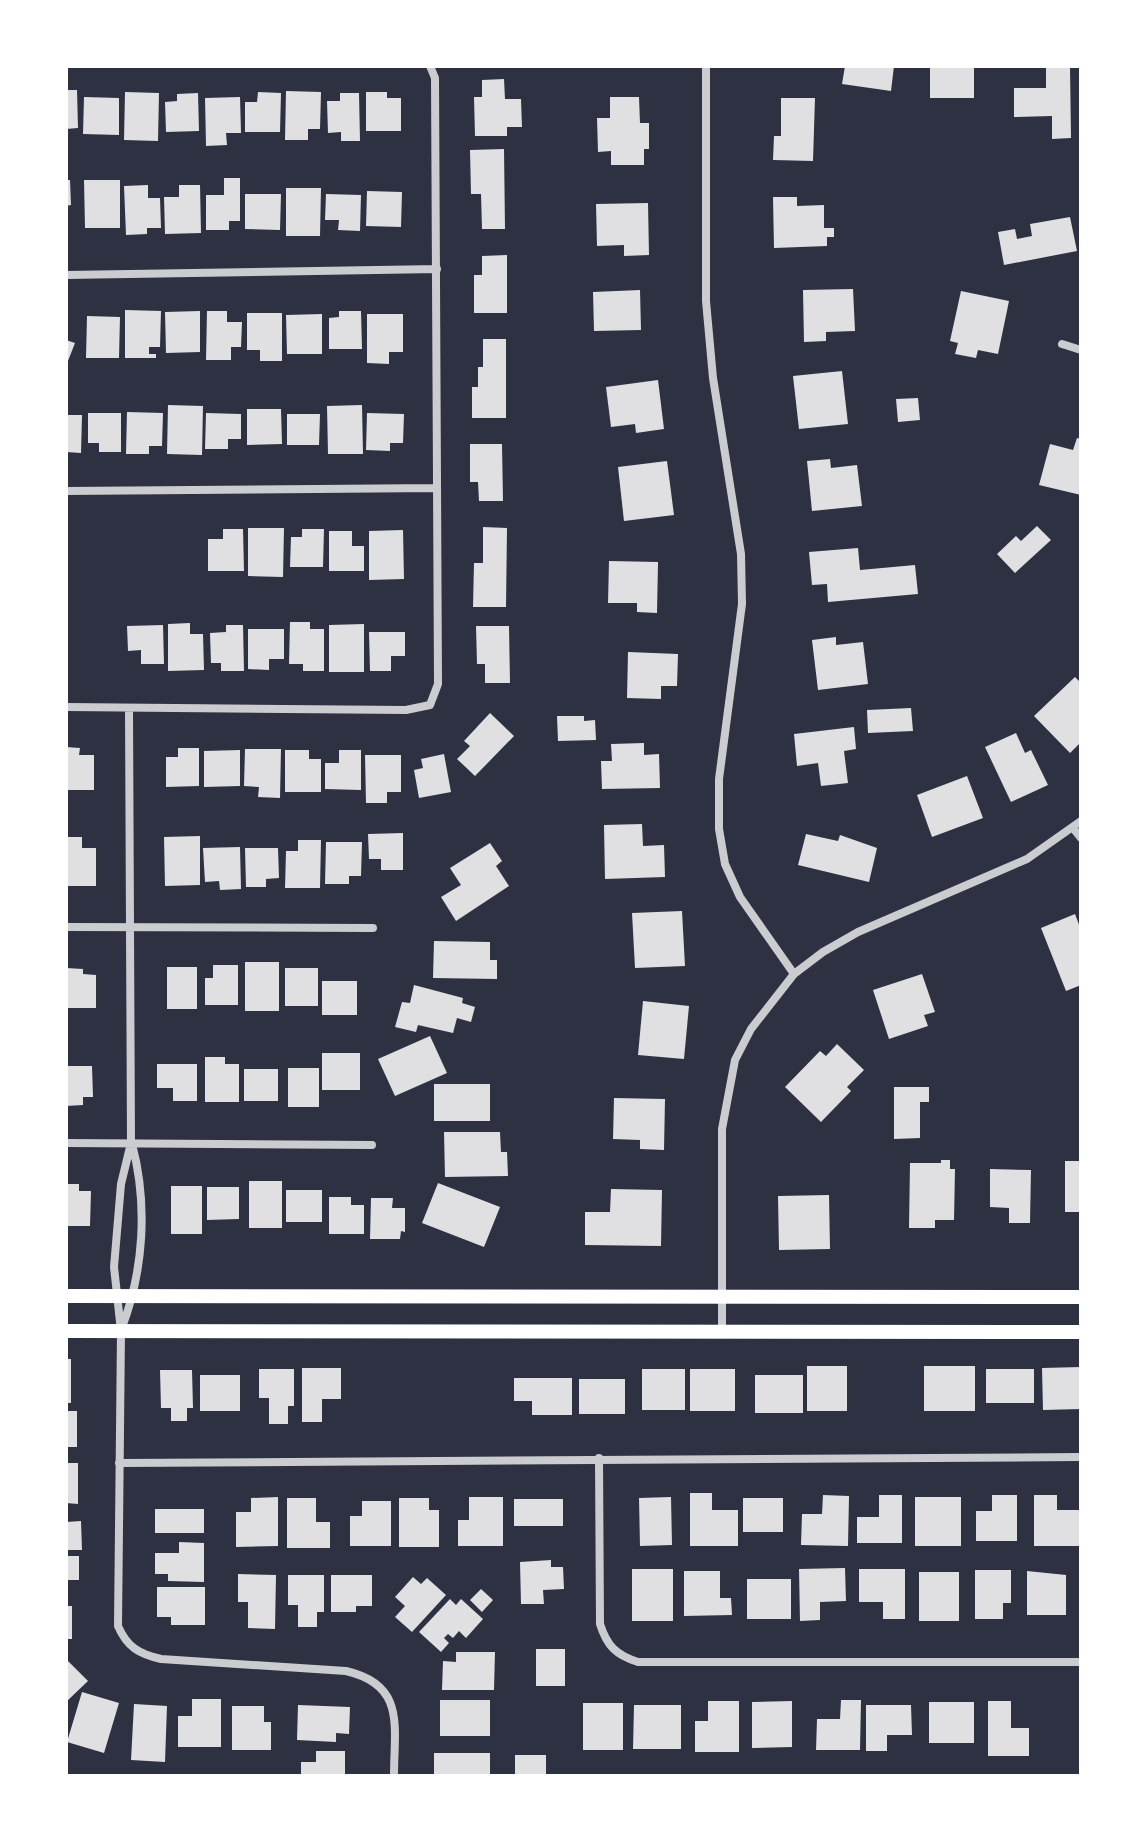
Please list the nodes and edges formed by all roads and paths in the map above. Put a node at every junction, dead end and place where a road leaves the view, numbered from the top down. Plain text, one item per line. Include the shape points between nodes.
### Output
1 (430, 66) edge
2 (706, 66) edge
3 (437, 269) junction
4 (66, 275) edge
5 (1062, 344) dead end
6 (1081, 350) edge
7 (437, 488) junction
8 (66, 491) edge
9 (66, 707) edge
10 (129, 709) junction
11 (1081, 821) edge
12 (1073, 828) junction
13 (1081, 838) edge
14 (66, 927) edge
15 (131, 927) junction
16 (373, 928) dead end
17 (794, 974) junction
18 (66, 1143) edge
19 (131, 1143) junction
20 (372, 1145) dead end
21 (722, 1295) junction
22 (66, 1296) edge
23 (114, 1296) junction
24 (135, 1296) junction
25 (1081, 1297) edge
26 (722, 1330) junction
27 (66, 1331) edge
28 (121, 1331) junction
29 (1081, 1332) edge
30 (1081, 1457) edge
31 (599, 1458) junction
32 (119, 1463) junction
33 (1081, 1662) edge
34 (394, 1776) edge

1 - 3 street via 435,78
2 - 17 street via 706,301 742,591 719,779 719,829 725,864 740,897
3 - 4 street
3 - 7 street
5 - 6 street
7 - 8 street
7 - 10 street via 438,684 430,705 406,710
9 - 10 street
10 - 15 street
11 - 12 street
12 - 13 street
12 - 17 street via 1027,859 858,932
14 - 15 street
15 - 16 street
15 - 19 street
17 - 21 street via 751,1029 735,1060 722,1129
18 - 19 street
19 - 20 street
19 - 23 street via 121,1184
19 - 24 street via 142,1185
21 - 24 main road
21 - 25 main road
21 - 26 street
22 - 23 main road
23 - 24 main road
23 - 28 street
24 - 28 street
26 - 28 main road
26 - 29 main road
27 - 28 main road
28 - 32 street
30 - 31 street
31 - 32 street
31 - 33 street via 600,1624 606,1644 622,1657 638,1662
32 - 34 street via 118,1626 125,1642 141,1654 161,1659 367,1676 392,1702

